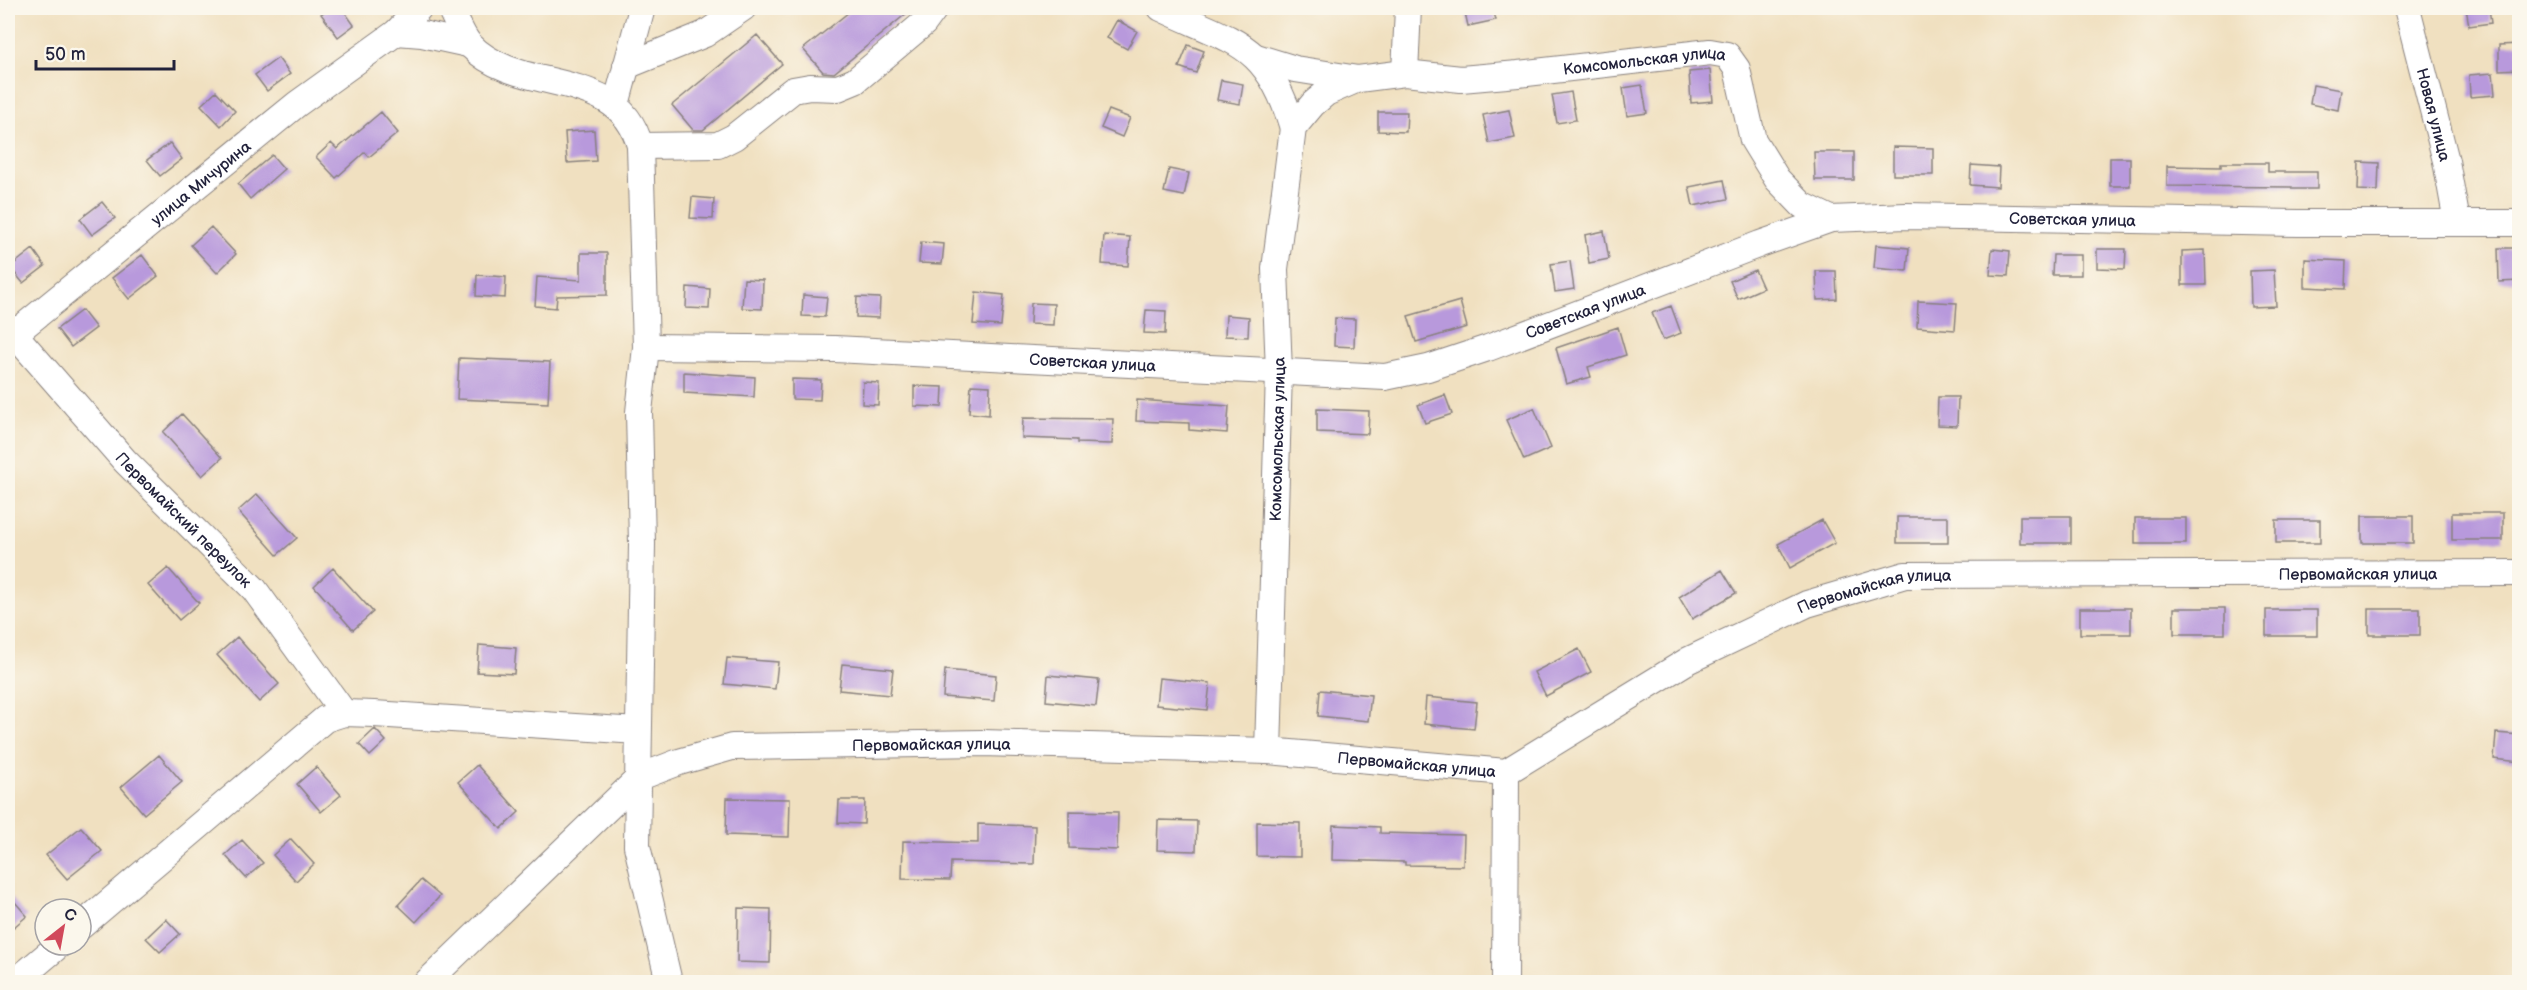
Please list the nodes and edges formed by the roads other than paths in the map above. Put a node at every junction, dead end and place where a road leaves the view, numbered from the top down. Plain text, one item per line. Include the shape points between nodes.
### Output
1 (419, 8) edge
2 (450, 8) edge
3 (642, 8) edge
4 (743, 8) edge
5 (935, 8) edge
6 (1161, 8) edge
7 (1408, 8) edge
8 (2407, 8) edge
9 (397, 32) junction
10 (468, 44) junction
11 (1256, 57) junction
12 (626, 66) junction
13 (1405, 73) junction
14 (1358, 79) junction
15 (616, 105) junction
16 (1293, 128) junction
17 (640, 146) junction
18 (1831, 219) junction
19 (2457, 222) junction
20 (2520, 223) edge
21 (9, 333) edge
22 (646, 346) junction
23 (1279, 372) junction
24 (2520, 573) edge
25 (344, 713) junction
26 (638, 731) junction
27 (1268, 752) junction
28 (1506, 772) junction
29 (640, 777) junction
30 (93, 916) edge
31 (45, 957) edge
32 (15, 982) edge
33 (426, 982) edge
34 (669, 982) edge
35 (1505, 982) edge

1 - 9 street, улица Мичурина
2 - 10 street
3 - 12 street
4 - 12 street via 705,34
5 - 17 street via 924,23 855,81 838,88 799,88 787,93 725,142 709,146
6 - 11 street, Комсомольская улица via 1238,42
7 - 13 street
8 - 19 street, Новая улица via 2446,161
9 - 10 street
9 - 21 street, улица Мичурина via 297,104
10 - 15 street via 510,71 597,94
11 - 14 street, Комсомольская улица via 1295,69
11 - 16 street, Комсомольская улица via 1284,98
12 - 15 street
13 - 14 street, Комсомольская улица
13 - 18 street, Комсомольская улица via 1461,79 1710,52 1727,55 1737,69 1753,140 1777,179 1802,205
14 - 16 street, Комсомольская улица via 1326,93
15 - 17 street via 631,121
16 - 23 street, Комсомольская улица via 1275,269
17 - 22 street
18 - 19 street, Советская улица via 1906,216
18 - 23 street, Советская улица via 1428,368 1385,377
19 - 20 street, Советская улица
21 - 25 street, Первомайский переулок via 125,461 254,589
22 - 23 street, Советская улица via 835,349
22 - 26 street via 639,412 642,544
23 - 27 street, Комсомольская улица
24 - 28 street, Первомайская улица via 1905,574 1807,604 1689,660
25 - 26 street
25 - 30 street via 325,719
26 - 29 street
27 - 28 street, Первомайская улица
27 - 29 street, Первомайская улица via 983,743 732,747
28 - 35 street
29 - 33 street, Первомайская улица
29 - 34 street via 636,846
31 - 32 street

